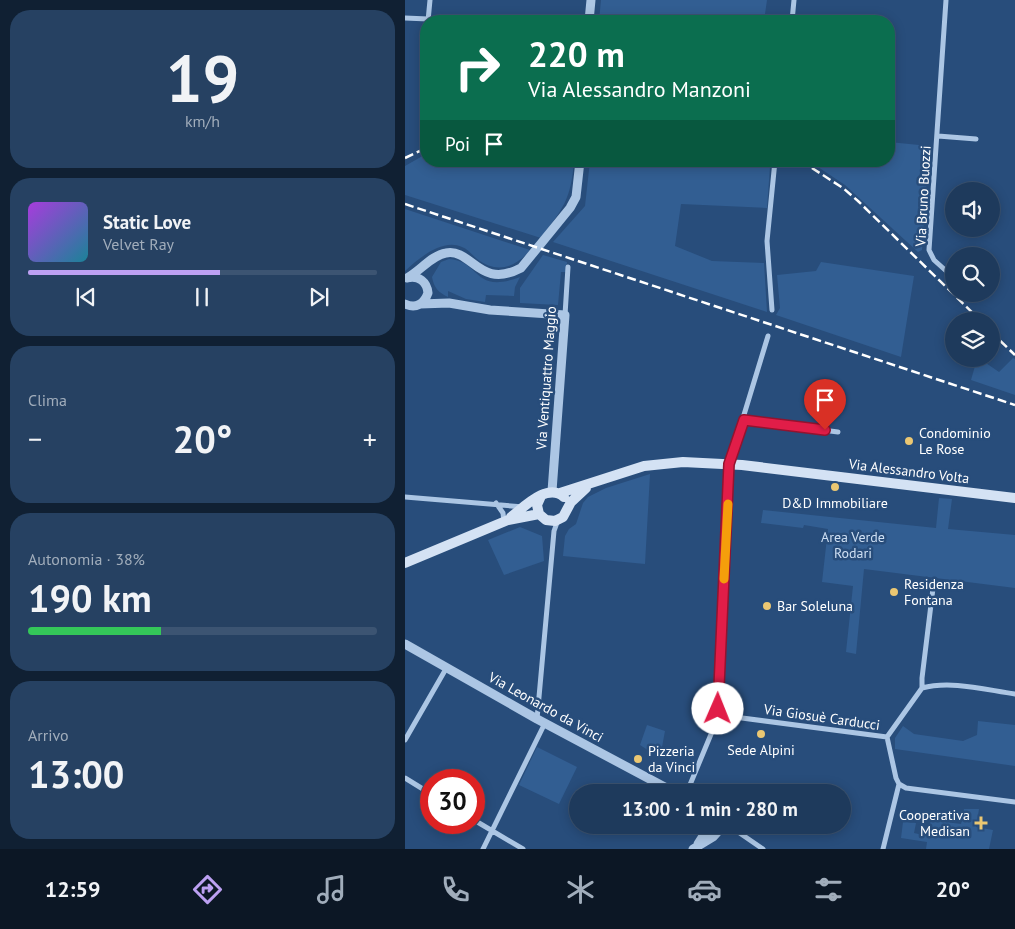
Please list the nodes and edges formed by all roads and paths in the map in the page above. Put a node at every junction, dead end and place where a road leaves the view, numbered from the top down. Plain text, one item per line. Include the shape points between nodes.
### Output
1 (430, 0) edge
2 (591, 0) edge
3 (794, 0) edge
4 (946, 0) edge
5 (428, 15) edge
6 (590, 15) edge
7 (793, 15) edge
8 (405, 18) edge
9 (420, 19) edge
10 (938, 136) junction
11 (976, 139) dead end
12 (578, 167) edge
13 (774, 167) edge
14 (427, 265) junction
15 (568, 267) dead end
16 (945, 270) edge
17 (406, 278) edge
18 (427, 288) junction
19 (449, 303) junction
20 (405, 304) edge
21 (421, 304) junction
22 (772, 310) dead end
23 (565, 315) junction
24 (769, 336) dead end
25 (744, 420) junction
26 (838, 432) dead end
27 (729, 464) junction
28 (593, 484) junction
29 (556, 492) junction
30 (541, 496) junction
31 (405, 497) edge
32 (1015, 498) edge
33 (496, 503) junction
34 (525, 507) junction
35 (567, 507) junction
36 (539, 514) junction
37 (559, 520) junction
38 (506, 521) junction
39 (405, 563) edge
40 (934, 580) dead end
41 (405, 644) edge
42 (447, 666) junction
43 (922, 688) junction
44 (1015, 694) edge
45 (719, 715) junction
46 (541, 721) junction
47 (407, 730) edge
48 (887, 738) junction
49 (405, 740) edge
50 (405, 778) edge
51 (659, 784) edge
52 (690, 784) edge
53 (899, 784) junction
54 (420, 787) edge
55 (1015, 802) edge
56 (485, 827) edge
57 (492, 831) junction
58 (704, 834) edge
59 (716, 834) edge
60 (740, 834) edge
61 (695, 847) edge
62 (483, 849) edge
63 (523, 849) edge
64 (763, 849) edge
65 (883, 849) edge

1 - 5 street
2 - 6 street
3 - 7 street
4 - 10 street, Via Bruno Buozzi
8 - 9 street
10 - 11 street, Via Bruno Buozzi
10 - 16 street, Via Bruno Buozzi via 929,250
12 - 14 street via 576,196 571,208 521,268 493,274 479,270 451,252 441,254
13 - 22 street via 767,241
14 - 17 street
14 - 18 street
15 - 23 street, Via Ventiquattro Maggio
17 - 18 street via 419,278
18 - 19 street
18 - 21 street via 426,298
19 - 21 street
19 - 23 street via 490,310
20 - 21 street
23 - 29 street, Via Ventiquattro Maggio
24 - 25 street
25 - 26 street
25 - 27 street
27 - 28 main road, Via Alessandro Volta via 663,462
27 - 32 main road, Via Alessandro Volta
27 - 45 street via 717,699
28 - 29 main road, Via Alessandro Volta
28 - 35 main road, Via Alessandro Volta
29 - 30 main road, Via Alessandro Volta
29 - 35 main road via 566,499
30 - 34 main road, Via Alessandro Volta
30 - 36 main road via 537,505
31 - 33 street
33 - 34 street
33 - 38 street
34 - 38 main road, Via Alessandro Volta
35 - 37 main road, Via Alessandro Volta
36 - 37 main road, Via Alessandro Volta via 548,521
36 - 38 main road, Via Alessandro Volta
37 - 46 street via 554,531
38 - 39 main road, Via Alessandro Volta
40 - 43 street
41 - 42 street, Via Leonardo da Vinci
42 - 46 street, Via Leonardo da Vinci
42 - 47 street
43 - 44 street via 947,686
43 - 48 street, Via Giosuè Carducci
45 - 48 street, Via Giosuè Carducci
45 - 52 street
46 - 51 street, Via Leonardo da Vinci
46 - 57 street
47 - 49 street
48 - 53 street
50 - 54 street
53 - 55 street via 906,788
53 - 65 street
56 - 57 street
57 - 62 street
57 - 63 street
58 - 61 street
59 - 61 street
60 - 64 street

